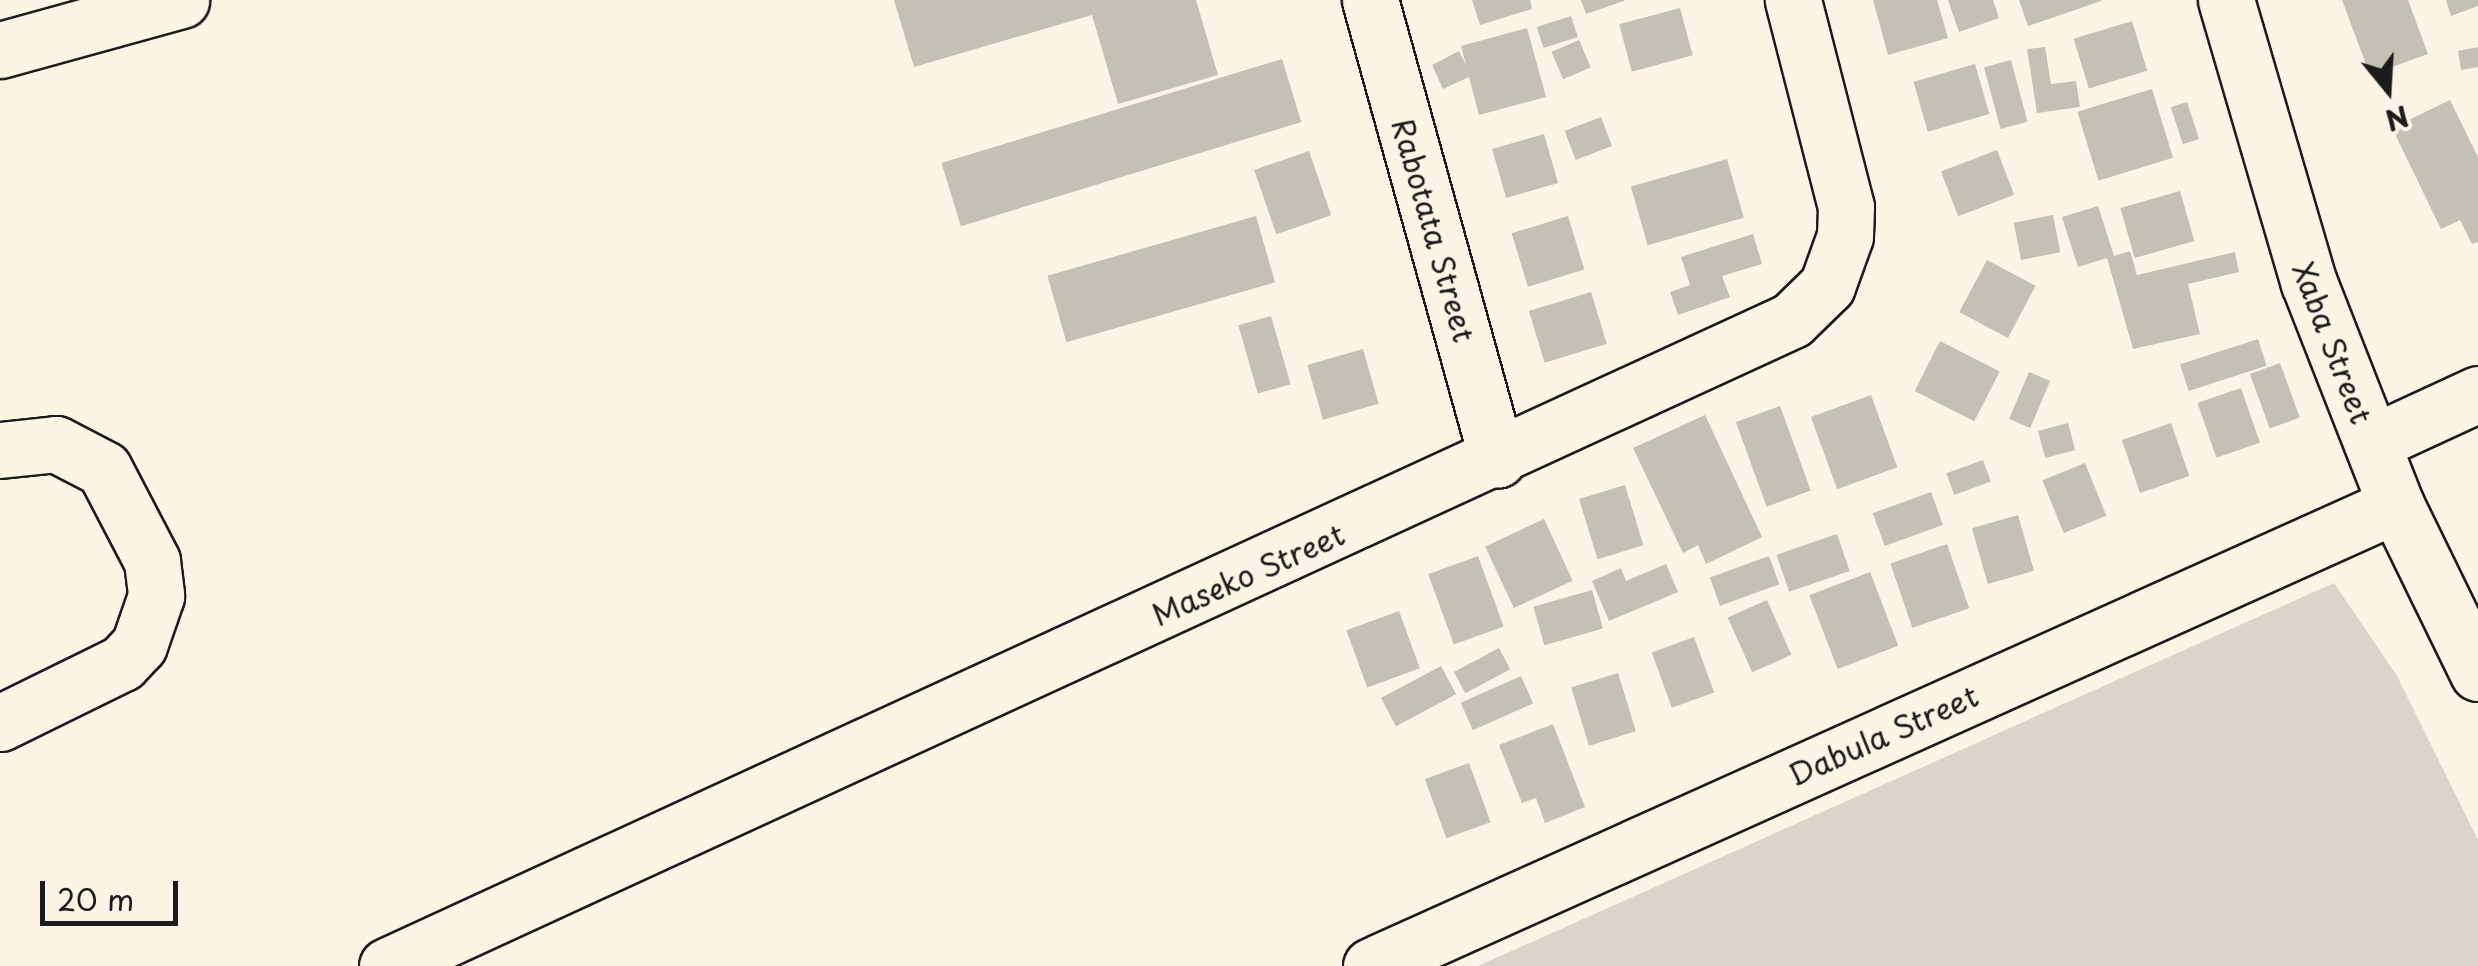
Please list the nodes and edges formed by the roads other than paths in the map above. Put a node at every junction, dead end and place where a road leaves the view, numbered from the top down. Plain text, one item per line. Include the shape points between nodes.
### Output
1 (181, 0) edge
2 (1370, 0) edge
3 (1793, 0) edge
4 (2226, 0) edge
5 (0, 50) edge
6 (2478, 394) edge
7 (2372, 443) junction
8 (0, 450) edge
9 (1498, 460) junction
10 (2396, 505) junction
11 (2478, 673) edge
12 (0, 723) edge
13 (387, 966) edge
14 (1371, 966) edge

1 - 5 street
2 - 9 street, Rabotata Street
3 - 9 street, Maseko Street via 1846,207 1845,236 1827,286 1792,320
4 - 7 street, Xaba Street via 2278,193
6 - 7 street
7 - 10 street, Xaba Street
8 - 12 street via 56,444 104,469 152,561 156,596 139,645 122,663
9 - 13 street, Maseko Street
10 - 11 street, Xaba Street
10 - 14 street, Dabula Street

